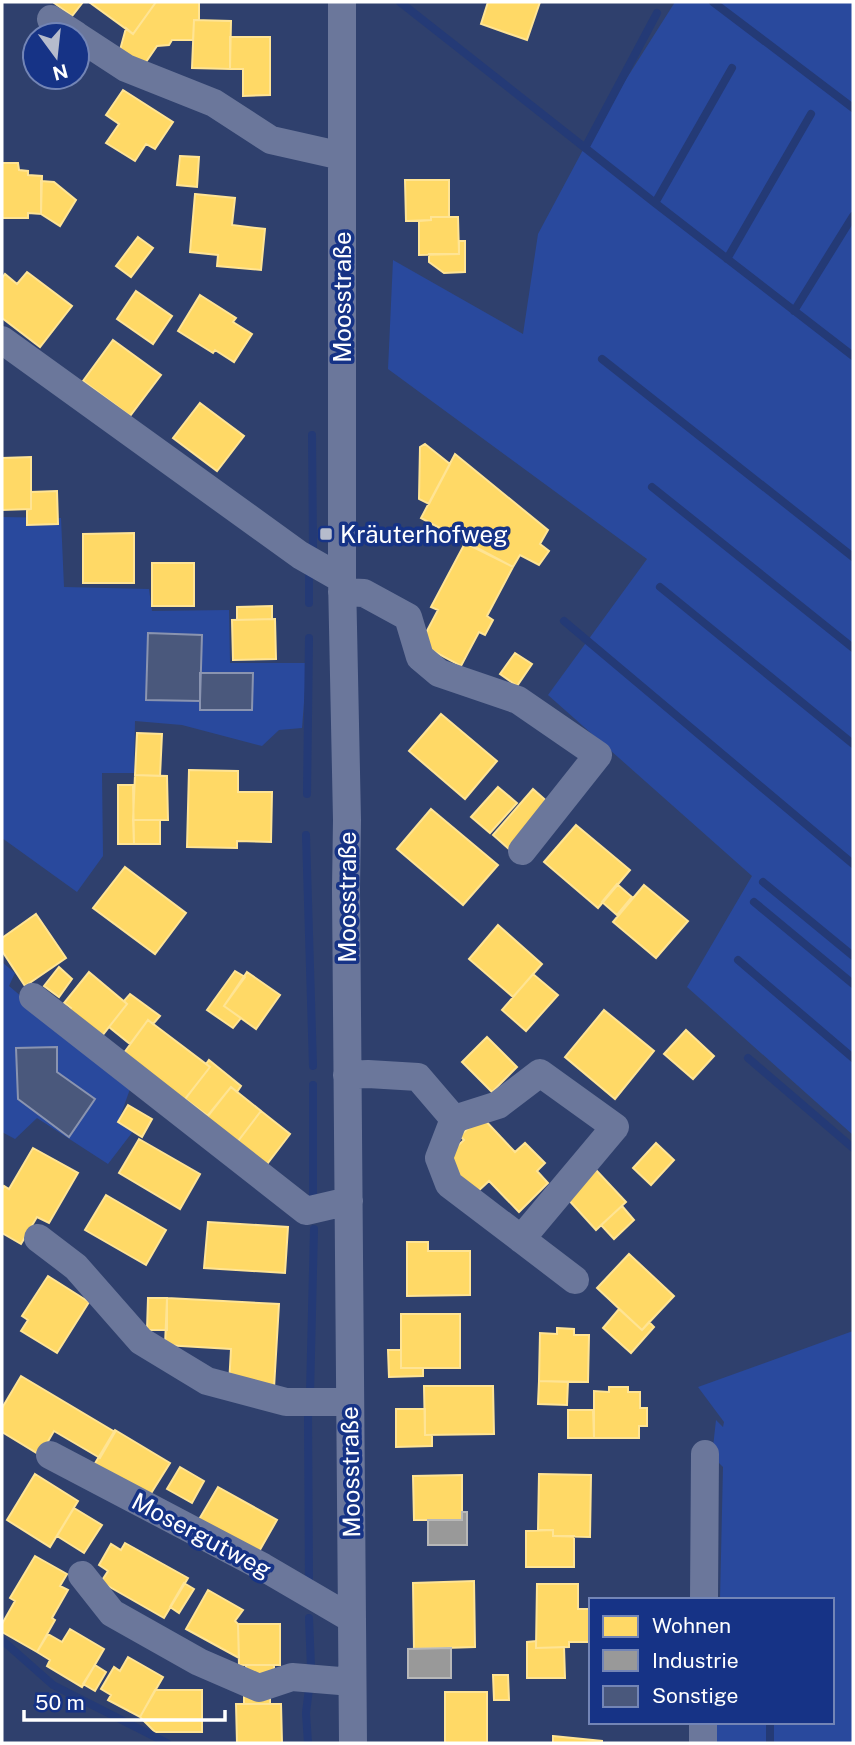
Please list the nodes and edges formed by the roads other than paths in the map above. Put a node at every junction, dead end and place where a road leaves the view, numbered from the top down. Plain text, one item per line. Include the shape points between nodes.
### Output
1 (342, 2) edge
2 (51, 19) dead end
3 (54, 21) edge
4 (91, 46) edge
5 (342, 156) junction
6 (2, 340) edge
7 (342, 585) junction
8 (522, 851) dead end
9 (33, 998) dead end
10 (347, 1075) junction
11 (454, 1119) junction
12 (349, 1201) junction
13 (38, 1237) dead end
14 (521, 1239) junction
15 (575, 1280) dead end
16 (349, 1402) junction
17 (705, 1454) dead end
18 (50, 1455) dead end
19 (82, 1575) dead end
20 (704, 1598) edge
21 (352, 1619) junction
22 (352, 1682) junction
23 (703, 1724) edge
24 (353, 1743) edge
25 (703, 1743) edge

1 - 5 street, Moosstraße
2 - 3 street
4 - 5 street via 126,68 214,103 271,139
5 - 7 street, Moosstraße
6 - 7 street
7 - 8 street via 408,617 420,657 439,673 518,700 598,755
7 - 10 street, Moosstraße
9 - 12 street via 306,1211
10 - 11 street via 418,1077
10 - 12 street, Moosstraße
11 - 14 street via 439,1158 449,1184
11 - 14 street via 498,1105 540,1073 615,1127
12 - 16 street, Moosstraße
13 - 16 street via 76,1267 141,1341 207,1381 286,1402
14 - 15 street
16 - 21 street, Moosstraße
17 - 20 street
18 - 21 street, Mosergutweg
19 - 22 street via 112,1613 199,1662 259,1688 292,1677
21 - 22 street, Moosstraße
22 - 24 street, Moosstraße
23 - 25 street

